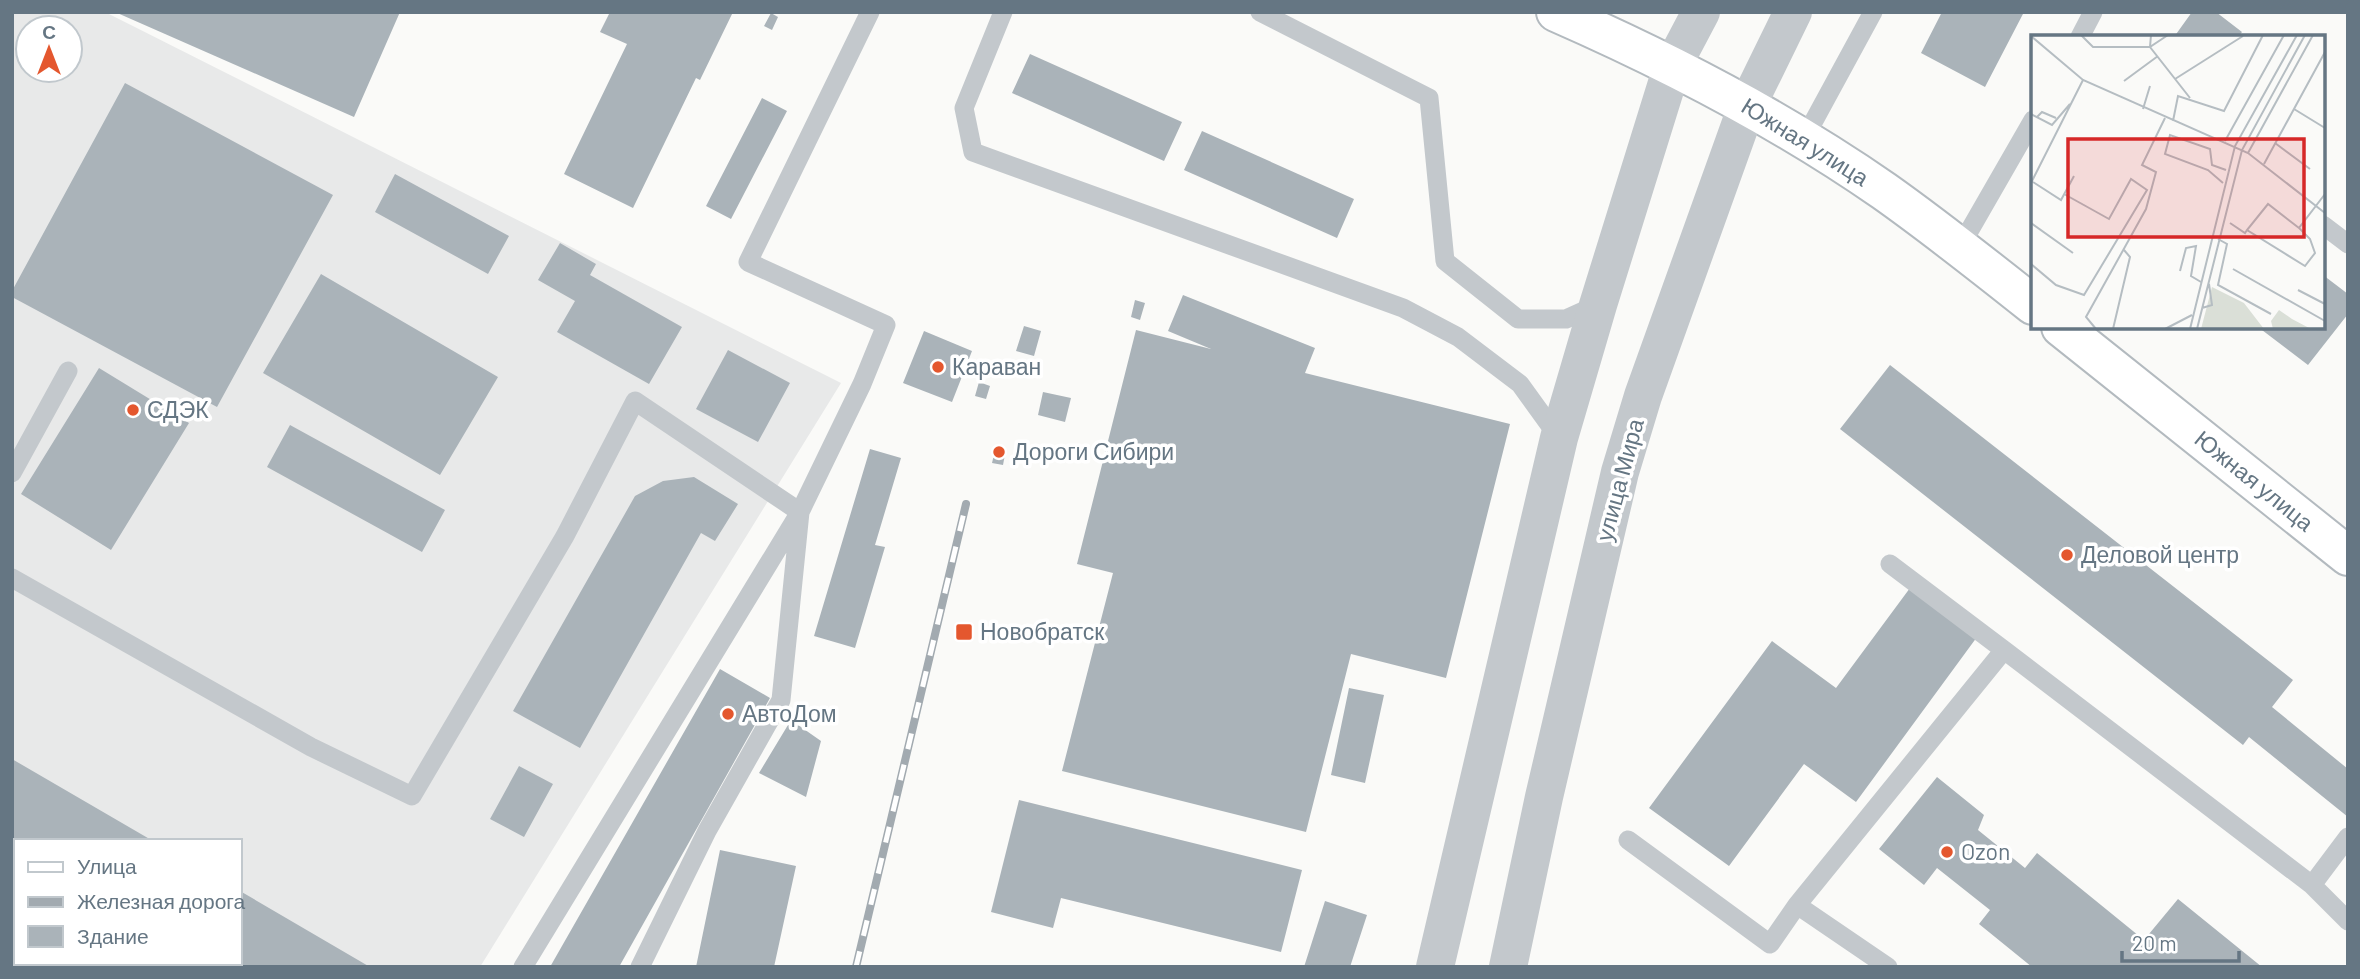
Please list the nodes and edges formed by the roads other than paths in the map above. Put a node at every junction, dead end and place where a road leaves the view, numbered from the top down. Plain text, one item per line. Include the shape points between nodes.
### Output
1 (870, 12) edge
2 (1003, 12) edge
3 (1260, 12) edge
4 (1701, 12) edge
5 (1793, 12) edge
6 (1872, 12) edge
7 (2093, 12) edge
8 (1573, 16) edge
9 (2081, 35) edge
10 (1672, 67) junction
11 (1747, 106) junction
12 (2031, 123) edge
13 (1804, 139) junction
14 (2325, 227) edge
15 (2348, 244) edge
16 (1960, 247) junction
17 (2031, 303) edge
18 (1598, 304) junction
19 (2064, 329) edge
20 (68, 371) dead end
21 (1559, 438) junction
22 (12, 473) edge
23 (800, 512) junction
24 (2348, 556) edge
25 (1890, 564) dead end
26 (12, 578) edge
27 (2004, 650) junction
28 (2348, 837) edge
29 (1628, 840) dead end
30 (2312, 885) junction
31 (1797, 905) junction
32 (2348, 921) edge
33 (523, 967) edge
34 (639, 967) edge
35 (1435, 967) edge
36 (1508, 967) edge
37 (1888, 967) edge

1 - 23 lane via 748,262 886,325
2 - 21 lane via 964,108 973,152 1404,309 1458,337 1520,384
3 - 18 lane via 1429,98 1445,261 1517,319 1566,319
4 - 10 street
5 - 11 street, улица Мира
6 - 13 lane
7 - 9 lane
8 - 10 main road, Южная улица
10 - 11 main road, Южная улица
10 - 18 street
11 - 13 main road, Южная улица
11 - 36 street, улица Мира via 1620,472
12 - 16 lane
13 - 16 main road, Южная улица
14 - 15 lane
16 - 17 main road, Южная улица
18 - 21 street
19 - 24 main road, Южная улица
20 - 22 lane
21 - 35 street
23 - 26 lane via 635,401 565,536 412,796 311,747
23 - 33 lane
23 - 34 lane via 781,700 707,831
25 - 27 lane
27 - 30 lane
27 - 31 lane
28 - 30 lane
29 - 31 lane via 1770,944
30 - 32 lane
31 - 37 lane

